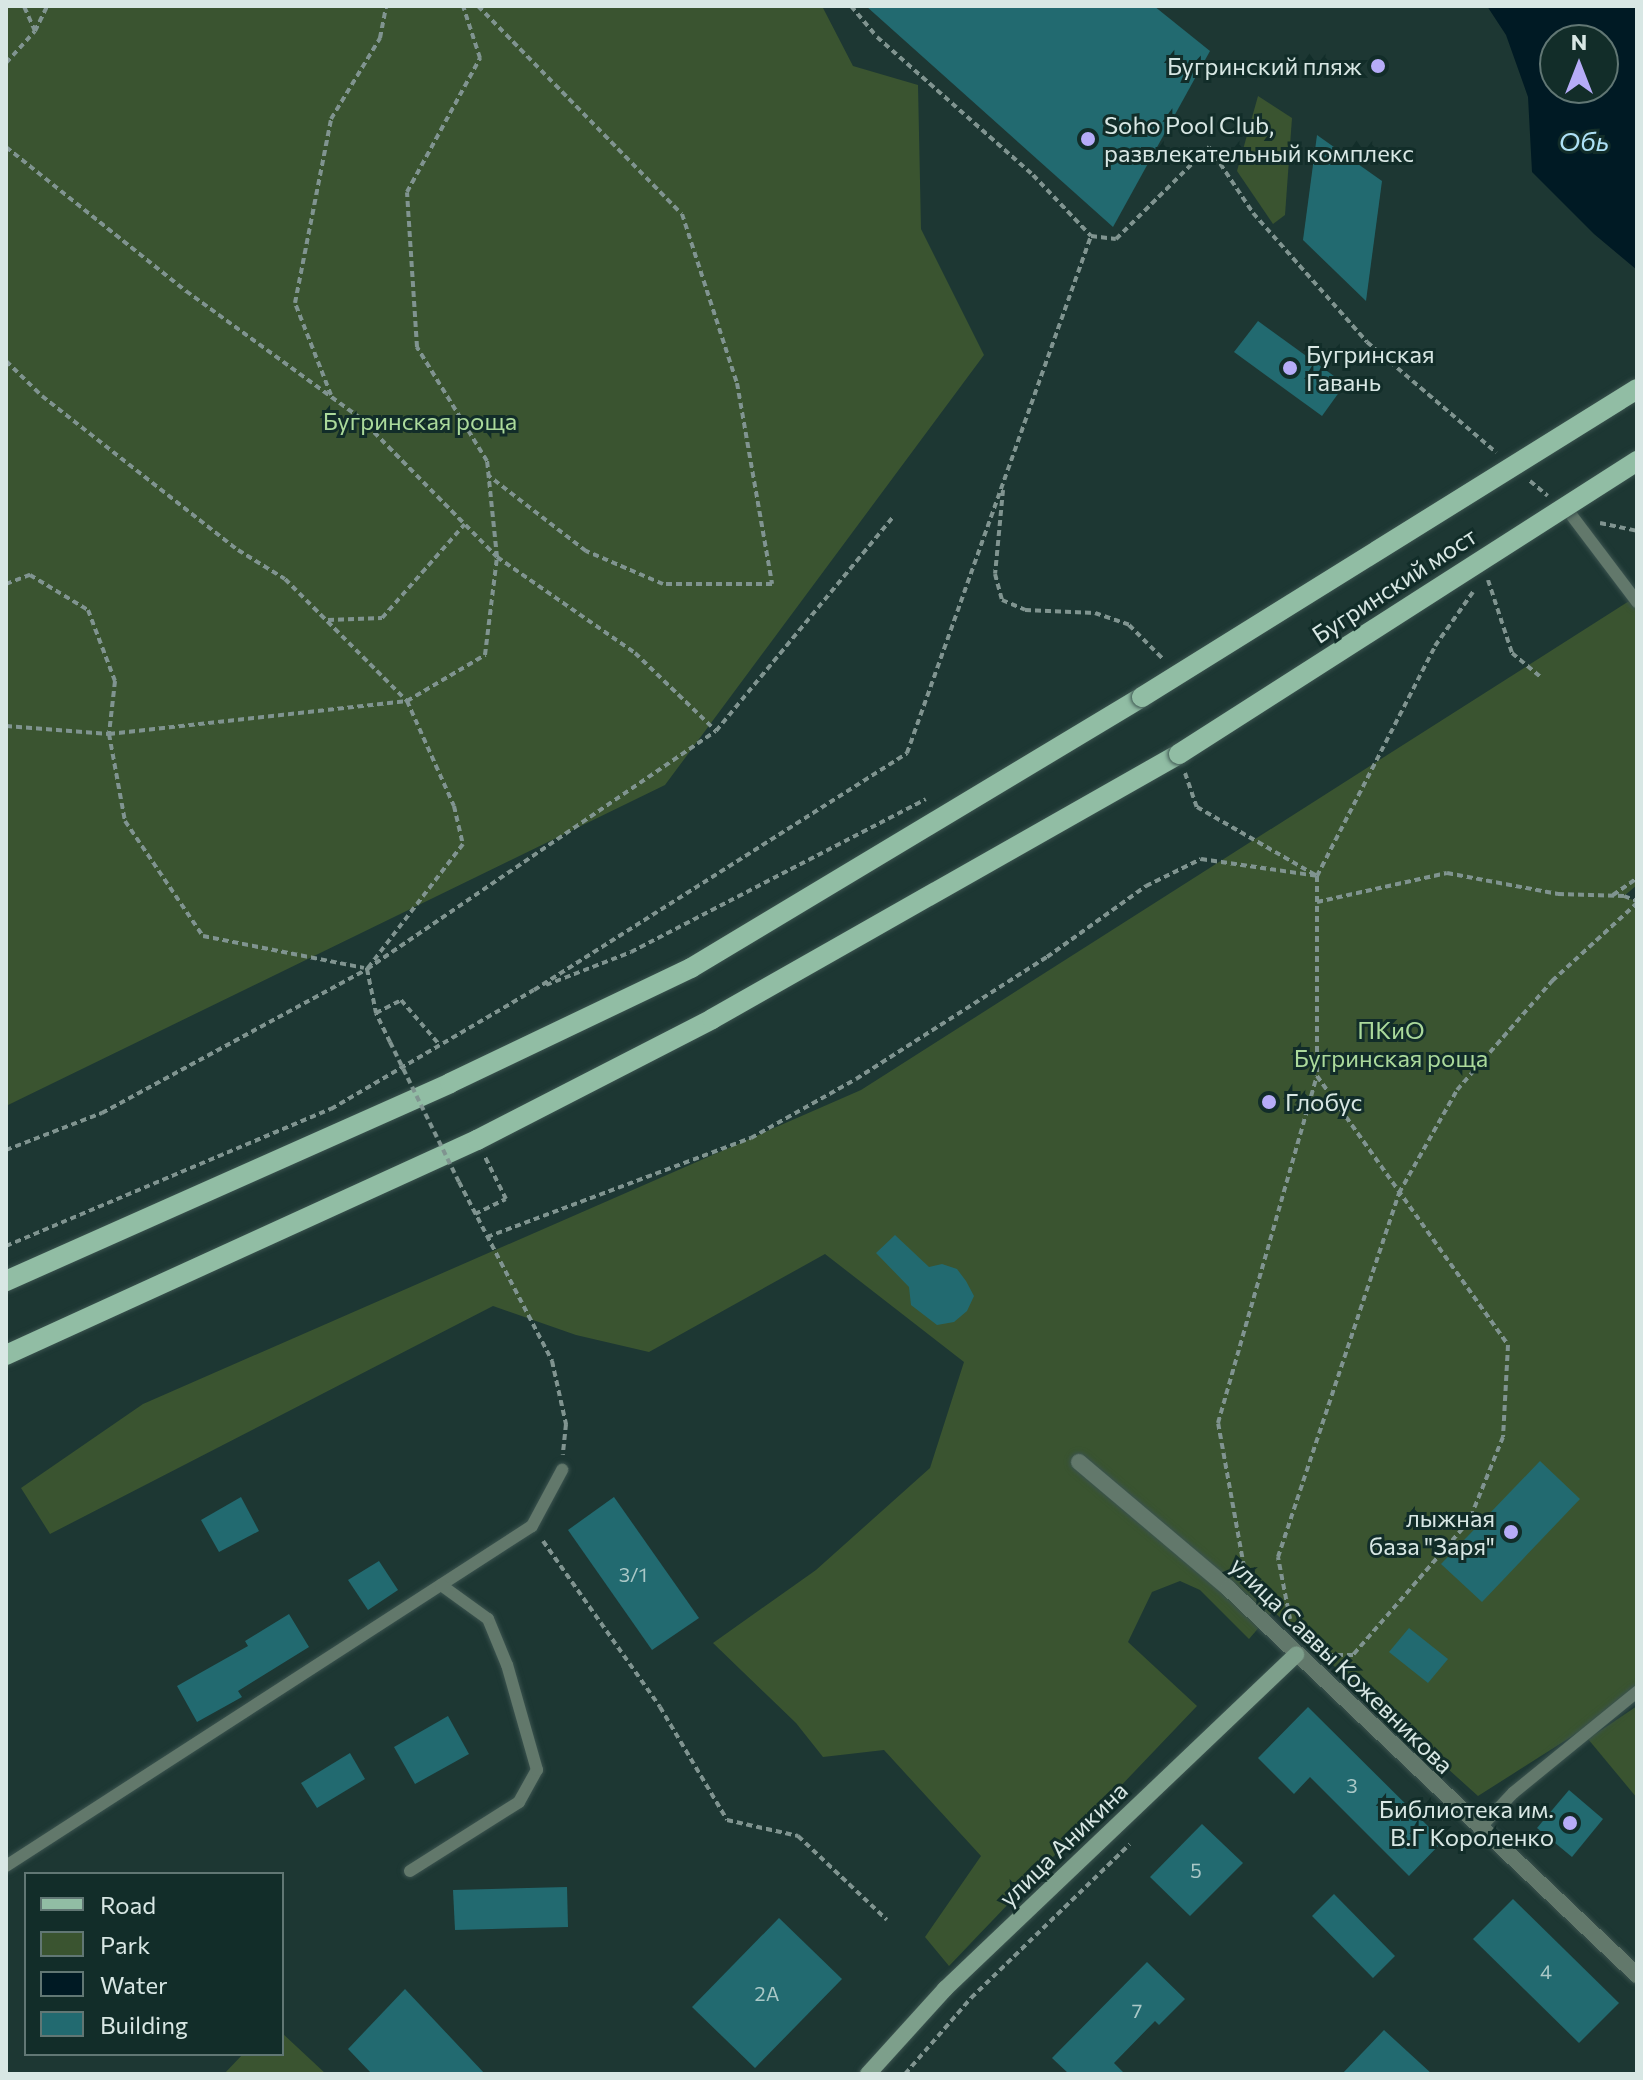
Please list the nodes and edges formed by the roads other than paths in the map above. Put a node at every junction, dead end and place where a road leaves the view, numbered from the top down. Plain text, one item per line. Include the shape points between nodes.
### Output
1 (1637, 389) edge
2 (1637, 461) edge
3 (1572, 516) road end
4 (1637, 602) edge
5 (6, 1281) edge
6 (6, 1355) edge
7 (1079, 1462) dead end
8 (562, 1470) road end
9 (441, 1585) junction
10 (1296, 1655) junction
11 (1637, 1692) edge
12 (1479, 1829) junction
13 (6, 1866) edge
14 (410, 1871) dead end
15 (1637, 1975) edge
16 (868, 2074) edge

1 - 5 main road, bridge via 1142,697 691,968 450,1083
2 - 6 main road, Бугринский мост, bridge via 1179,754 712,1019 477,1140
3 - 4 lane
7 - 10 street, улица Саввы Кожевникова via 1228,1588
8 - 9 lane via 532,1526
9 - 13 lane
9 - 14 lane via 488,1619 537,1770 519,1802
10 - 12 street, улица Саввы Кожевникова
10 - 16 street, улица Аникина via 945,1989
11 - 12 lane via 1513,1793
12 - 15 street, улица Саввы Кожевникова

